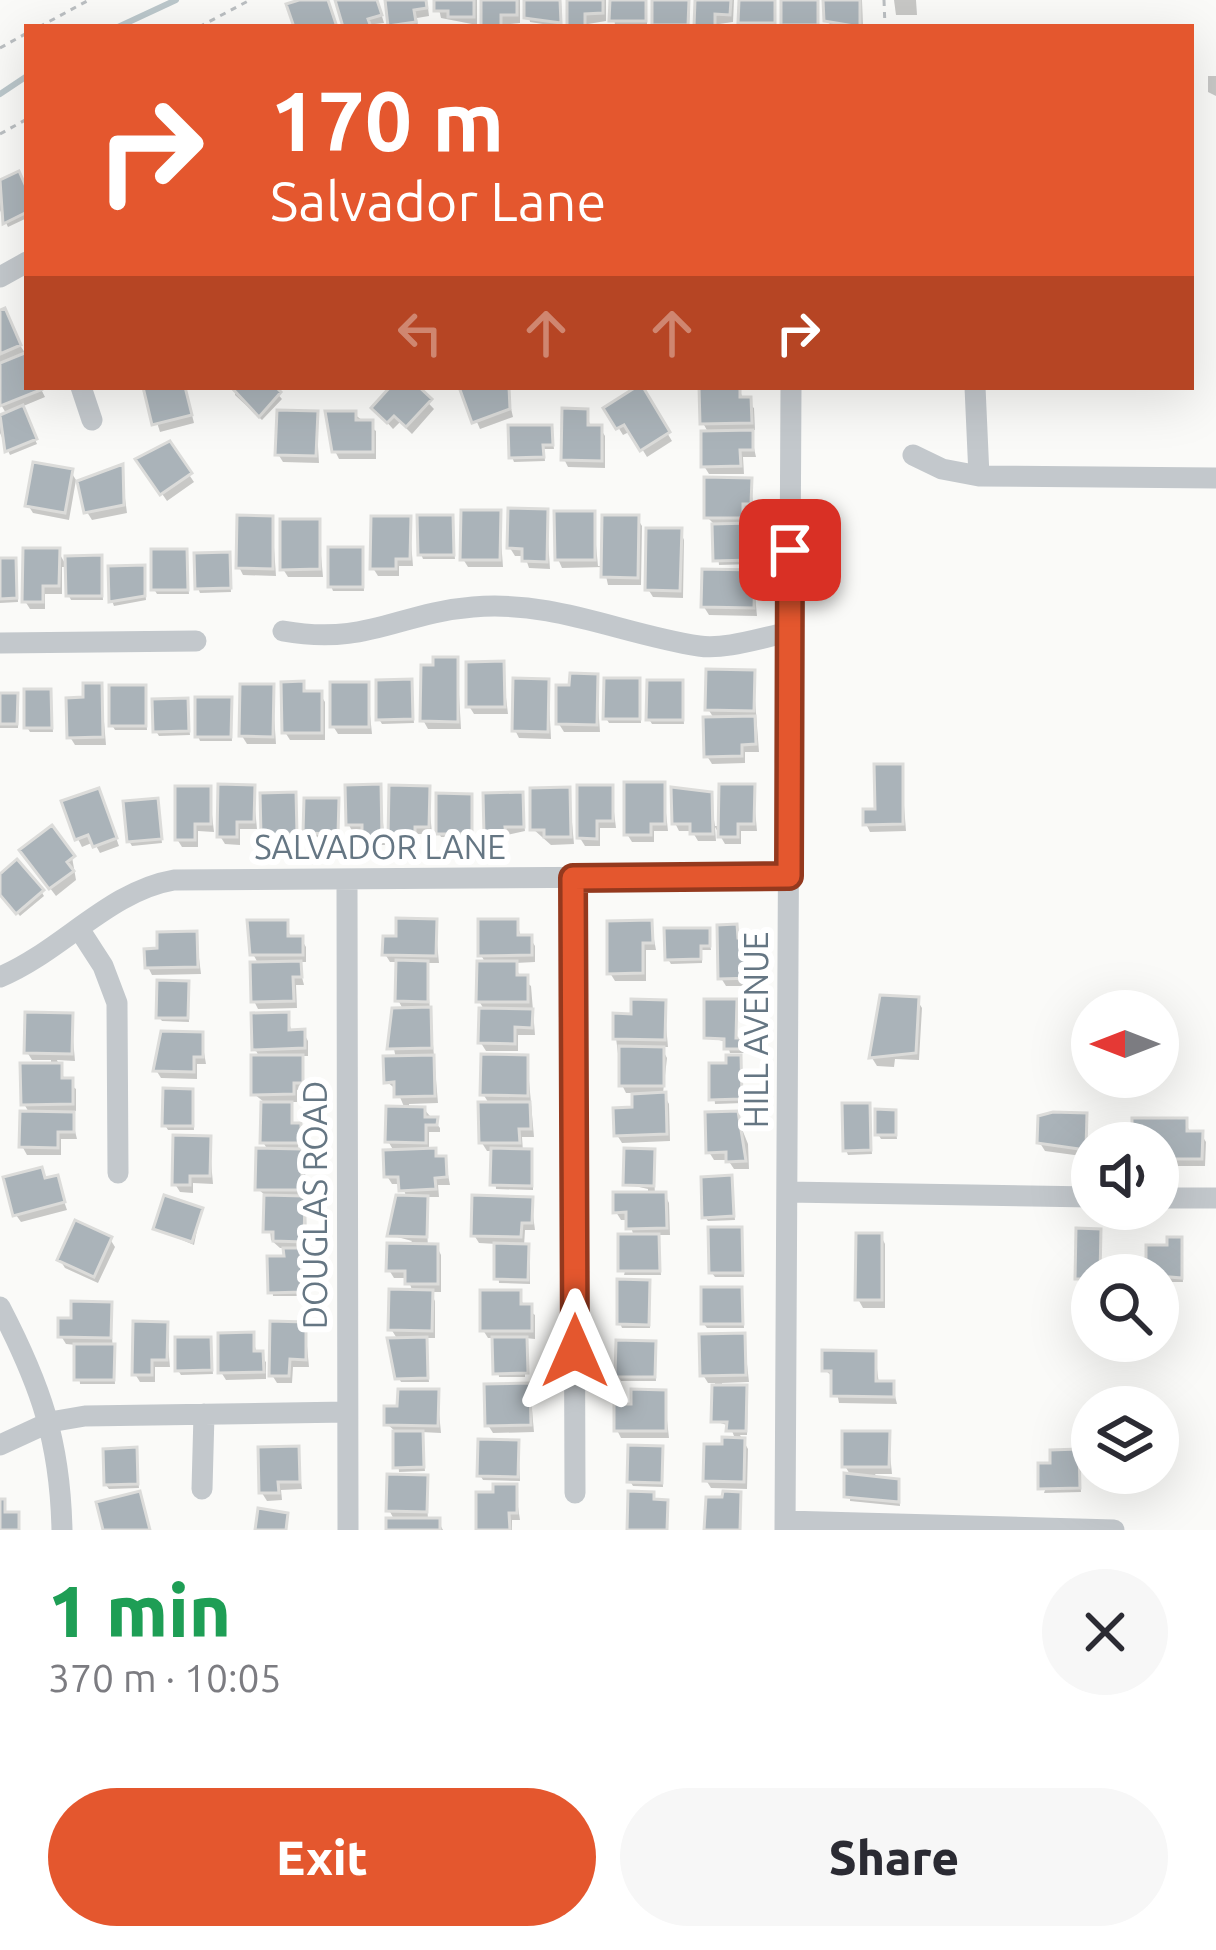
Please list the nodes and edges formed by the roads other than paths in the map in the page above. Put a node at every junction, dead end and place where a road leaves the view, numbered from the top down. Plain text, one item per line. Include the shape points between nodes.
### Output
1 (82, 390) edge
2 (791, 390) edge
3 (975, 390) edge
4 (92, 420) dead end
5 (914, 454) dead end
6 (979, 476) junction
7 (1216, 478) edge
8 (283, 631) dead end
9 (790, 632) junction
10 (196, 641) dead end
11 (0, 643) edge
12 (789, 876) junction
13 (573, 878) junction
14 (346, 879) junction
15 (81, 932) junction
16 (0, 977) edge
17 (118, 1173) dead end
18 (787, 1192) junction
19 (1071, 1197) edge
20 (1179, 1198) edge
21 (1216, 1198) edge
22 (0, 1307) edge
23 (347, 1412) junction
24 (204, 1414) junction
25 (50, 1422) junction
26 (0, 1445) edge
27 (202, 1489) dead end
28 (575, 1492) dead end
29 (785, 1526) edge
30 (62, 1530) edge
31 (347, 1530) edge
32 (1114, 1530) edge

1 - 4 street
2 - 9 street, HILL AVENUE
3 - 6 street
5 - 6 street
6 - 7 street
8 - 9 street via 350,637 467,607 523,605 704,647
9 - 12 street, HILL AVENUE
10 - 11 street
12 - 13 street, SALVADOR LANE
12 - 18 street, HILL AVENUE
13 - 14 street, SALVADOR LANE
13 - 28 street
14 - 15 street, SALVADOR LANE via 138,886
14 - 23 street, DOUGLAS ROAD
15 - 16 street, SALVADOR LANE
15 - 17 street via 117,1003
18 - 19 street
18 - 29 street, HILL AVENUE
20 - 21 street
22 - 25 street via 38,1379
23 - 24 street
23 - 31 street, DOUGLAS ROAD
24 - 25 street
24 - 27 street
25 - 26 street
25 - 30 street via 61,1461
29 - 32 street

